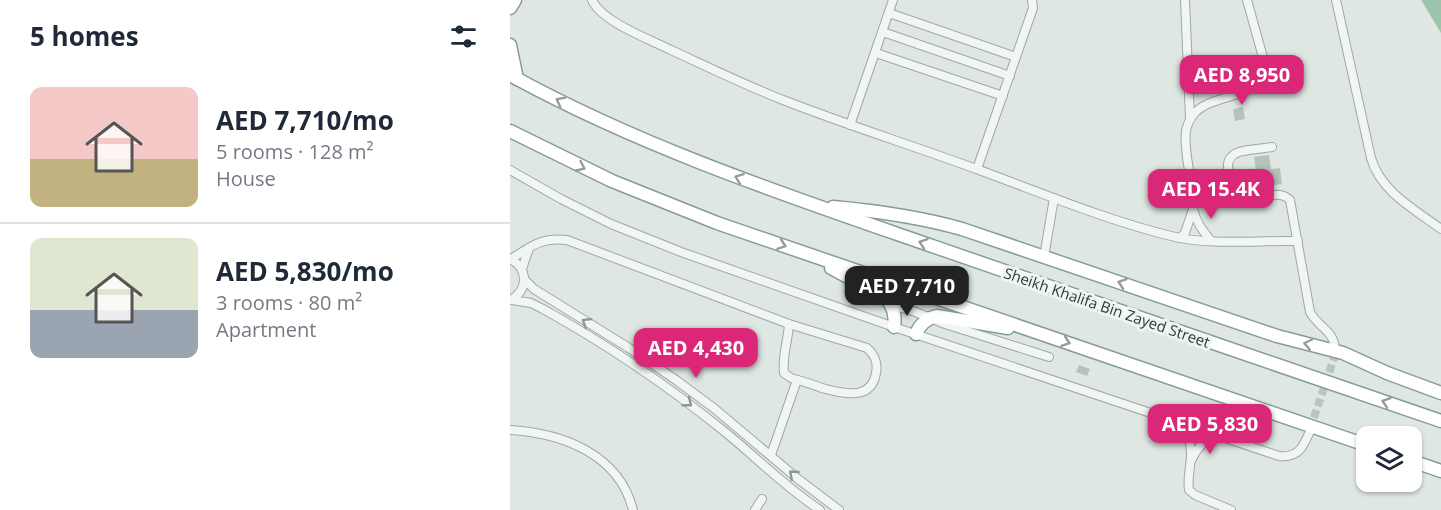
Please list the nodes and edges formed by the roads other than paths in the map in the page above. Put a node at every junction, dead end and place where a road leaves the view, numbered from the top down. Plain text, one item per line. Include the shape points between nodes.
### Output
1 (515, 0) edge
2 (592, 0) edge
3 (893, 0) edge
4 (1032, 0) edge
5 (1185, 0) edge
6 (1247, 0) edge
7 (1336, 0) edge
8 (510, 8) edge
9 (889, 13) junction
10 (883, 32) junction
11 (510, 45) edge
12 (876, 53) junction
13 (1016, 57) junction
14 (1010, 76) junction
15 (513, 77) edge
16 (1003, 96) junction
17 (1191, 119) junction
18 (850, 125) junction
19 (510, 131) edge
20 (1272, 147) dead end
21 (510, 170) edge
22 (977, 170) junction
23 (1054, 198) junction
24 (813, 205) junction
25 (1193, 208) junction
26 (1441, 229) edge
27 (1180, 238) junction
28 (1210, 241) junction
29 (1298, 241) junction
30 (529, 248) junction
31 (812, 256) junction
32 (1044, 257) junction
33 (510, 259) edge
34 (522, 269) junction
35 (524, 279) junction
36 (511, 300) edge
37 (892, 306) junction
38 (930, 318) junction
39 (789, 324) junction
40 (894, 327) junction
41 (1029, 330) junction
42 (916, 334) junction
43 (1335, 353) junction
44 (1049, 357) dead end
45 (797, 380) junction
46 (1441, 393) edge
47 (1441, 421) edge
48 (1185, 425) junction
49 (510, 430) edge
50 (1310, 431) tunnel mouth
51 (1217, 435) junction
52 (1356, 443) edge
53 (771, 455) junction
54 (1190, 463) junction
55 (1422, 464) edge
56 (1441, 471) edge
57 (762, 499) dead end
58 (633, 510) edge
59 (755, 510) edge
60 (820, 510) edge
61 (839, 510) edge
62 (1231, 510) edge

1 - 8 highway
2 - 18 street via 611,20 650,40
3 - 9 street
4 - 13 street via 1033,8
5 - 17 street
6 - 17 street via 1264,61 1262,79 1251,89 1203,106
7 - 26 street via 1376,172 1389,189
9 - 10 street
9 - 13 street
10 - 12 street
10 - 14 street
11 - 15 highway
12 - 16 street
12 - 18 street
13 - 14 street
14 - 16 street
24 -> 15 highway, Sheikh Khalifa Bin Zayed Street via 678,154 589,116
16 - 22 street
17 - 25 street via 1186,136
18 - 22 street
19 -> 31 highway via 647,196
20 - 29 street via 1235,154 1228,171 1241,199 1252,201 1279,194 1288,198
21 - 40 street via 635,234
22 - 23 street
23 - 27 street
23 - 32 street
24 - 32 highway via 928,220
47 -> 24 highway, Sheikh Khalifa Bin Zayed Street
25 - 27 street
25 - 28 street
27 - 28 street
28 - 29 street
29 - 43 street via 1310,312 1332,336
30 - 33 street
30 - 34 street
30 - 39 street via 540,241 567,240
31 - 37 highway via 880,294
31 - 41 highway
43 -> 32 highway
33 - 34 street
34 - 35 street
35 - 36 street via 520,293
53 -> 35 street via 655,365
36 -> 60 street via 543,309 634,364
37 - 38 street
37 - 40 highway
38 - 41 highway via 941,316
38 - 42 highway
38 - 44 street
39 - 45 street via 784,373
39 - 45 street via 867,348 876,360 872,383 855,394
40 - 42 street
41 -> 52 highway
42 - 48 street
43 - 46 highway
45 - 53 street
48 - 51 street
48 - 54 street
49 - 58 street via 555,437 596,457 619,478
50 - 51 street via 1302,448 1288,456
51 - 54 street via 1197,449
61 -> 53 street
54 - 62 street via 1189,490
55 - 56 highway
57 - 59 street

